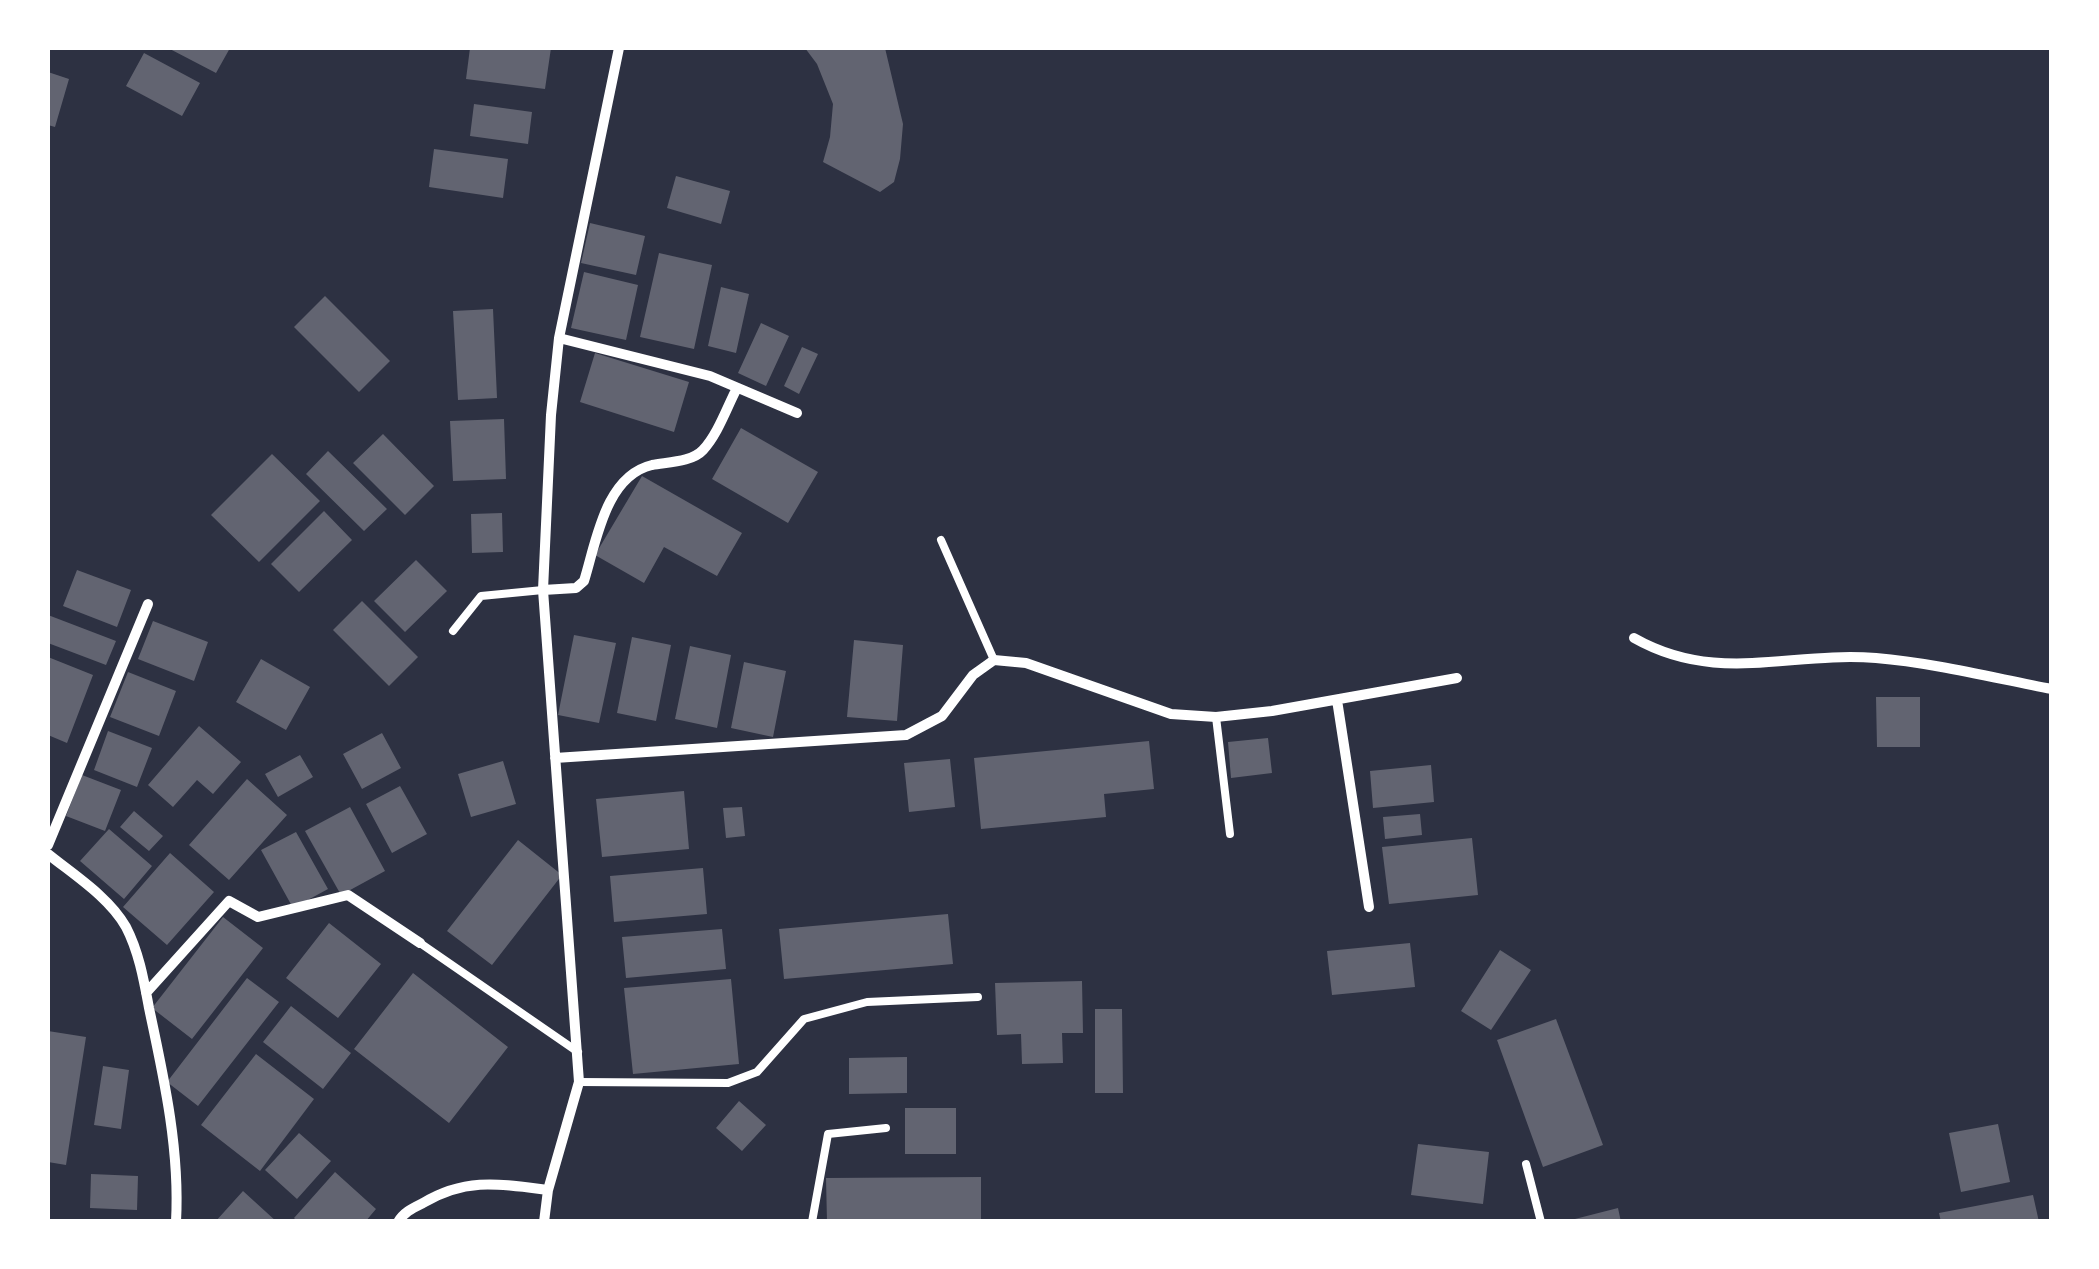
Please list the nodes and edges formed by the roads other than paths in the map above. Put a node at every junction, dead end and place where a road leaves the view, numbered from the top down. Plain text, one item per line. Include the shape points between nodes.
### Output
1 (618, 48) edge
2 (560, 338) junction
3 (736, 388) junction
4 (797, 413) dead end
5 (941, 540) dead end
6 (543, 590) junction
7 (148, 604) dead end
8 (452, 631) dead end
9 (1634, 638) dead end
10 (994, 660) junction
11 (1457, 678) dead end
12 (2052, 689) edge
13 (1337, 700) junction
14 (1216, 717) junction
15 (555, 758) junction
16 (1230, 834) dead end
17 (48, 845) edge
18 (48, 854) edge
19 (1369, 908) dead end
20 (420, 944) joint
21 (146, 994) junction
22 (978, 998) dead end
23 (578, 1052) junction
24 (579, 1082) junction
25 (886, 1128) dead end
26 (1526, 1164) dead end
27 (548, 1190) junction
28 (176, 1222) edge
29 (398, 1222) edge
30 (544, 1222) edge
31 (812, 1222) edge
32 (1541, 1222) edge

1 - 2 street
2 - 3 street
2 - 6 street
3 - 4 street
3 - 6 street via 704,449 646,466 609,502 584,581 576,588
5 - 10 lane
6 - 8 lane via 481,596
6 - 15 street
7 - 17 street
9 - 12 street via 1688,661 1874,658
10 - 14 street via 1026,663 1170,714
10 - 15 street via 974,674 942,716 906,735
11 - 13 street
13 - 14 street
13 - 19 street
14 - 16 lane
15 - 23 street
18 - 21 street via 125,926
20 - 21 street via 348,895 258,917 229,901
20 - 23 lane
21 - 28 street via 170,1117
22 - 24 lane via 867,1002 804,1020 757,1072 728,1083
23 - 24 street
24 - 27 street
25 - 31 lane via 828,1134
26 - 32 lane
27 - 29 street via 492,1182 446,1189
27 - 30 street

